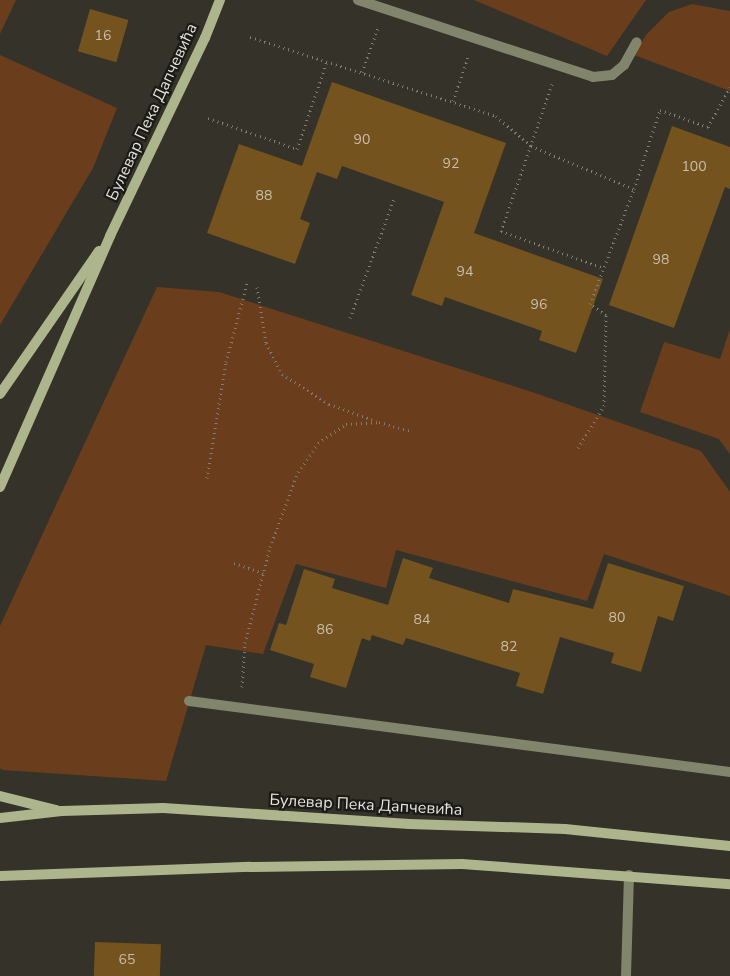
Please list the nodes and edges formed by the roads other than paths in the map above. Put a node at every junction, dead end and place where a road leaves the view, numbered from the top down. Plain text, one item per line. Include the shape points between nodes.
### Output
1 (220, 0) edge
2 (358, 0) edge
3 (637, 42) dead end
4 (110, 236) junction
5 (0, 394) edge
6 (0, 487) edge
7 (189, 701) dead end
8 (730, 772) edge
9 (0, 796) edge
10 (62, 811) junction
11 (0, 818) edge
12 (730, 846) edge
13 (629, 874) junction
14 (0, 876) edge
15 (730, 884) edge
16 (626, 976) edge

1 - 4 street, Булевар Пека Дапчевића
2 - 3 street via 593,77 612,75 624,65
4 - 5 street, Булевар Пека Дапчевића
4 - 6 street, Булевар Пека Дапчевића
7 - 8 street
9 - 10 street
10 - 11 street, Булевар Пека Дапчевића
10 - 12 street, Булевар Пека Дапчевића via 163,808 408,824 566,829
13 - 14 street via 462,864 250,867
13 - 15 street
13 - 16 street

